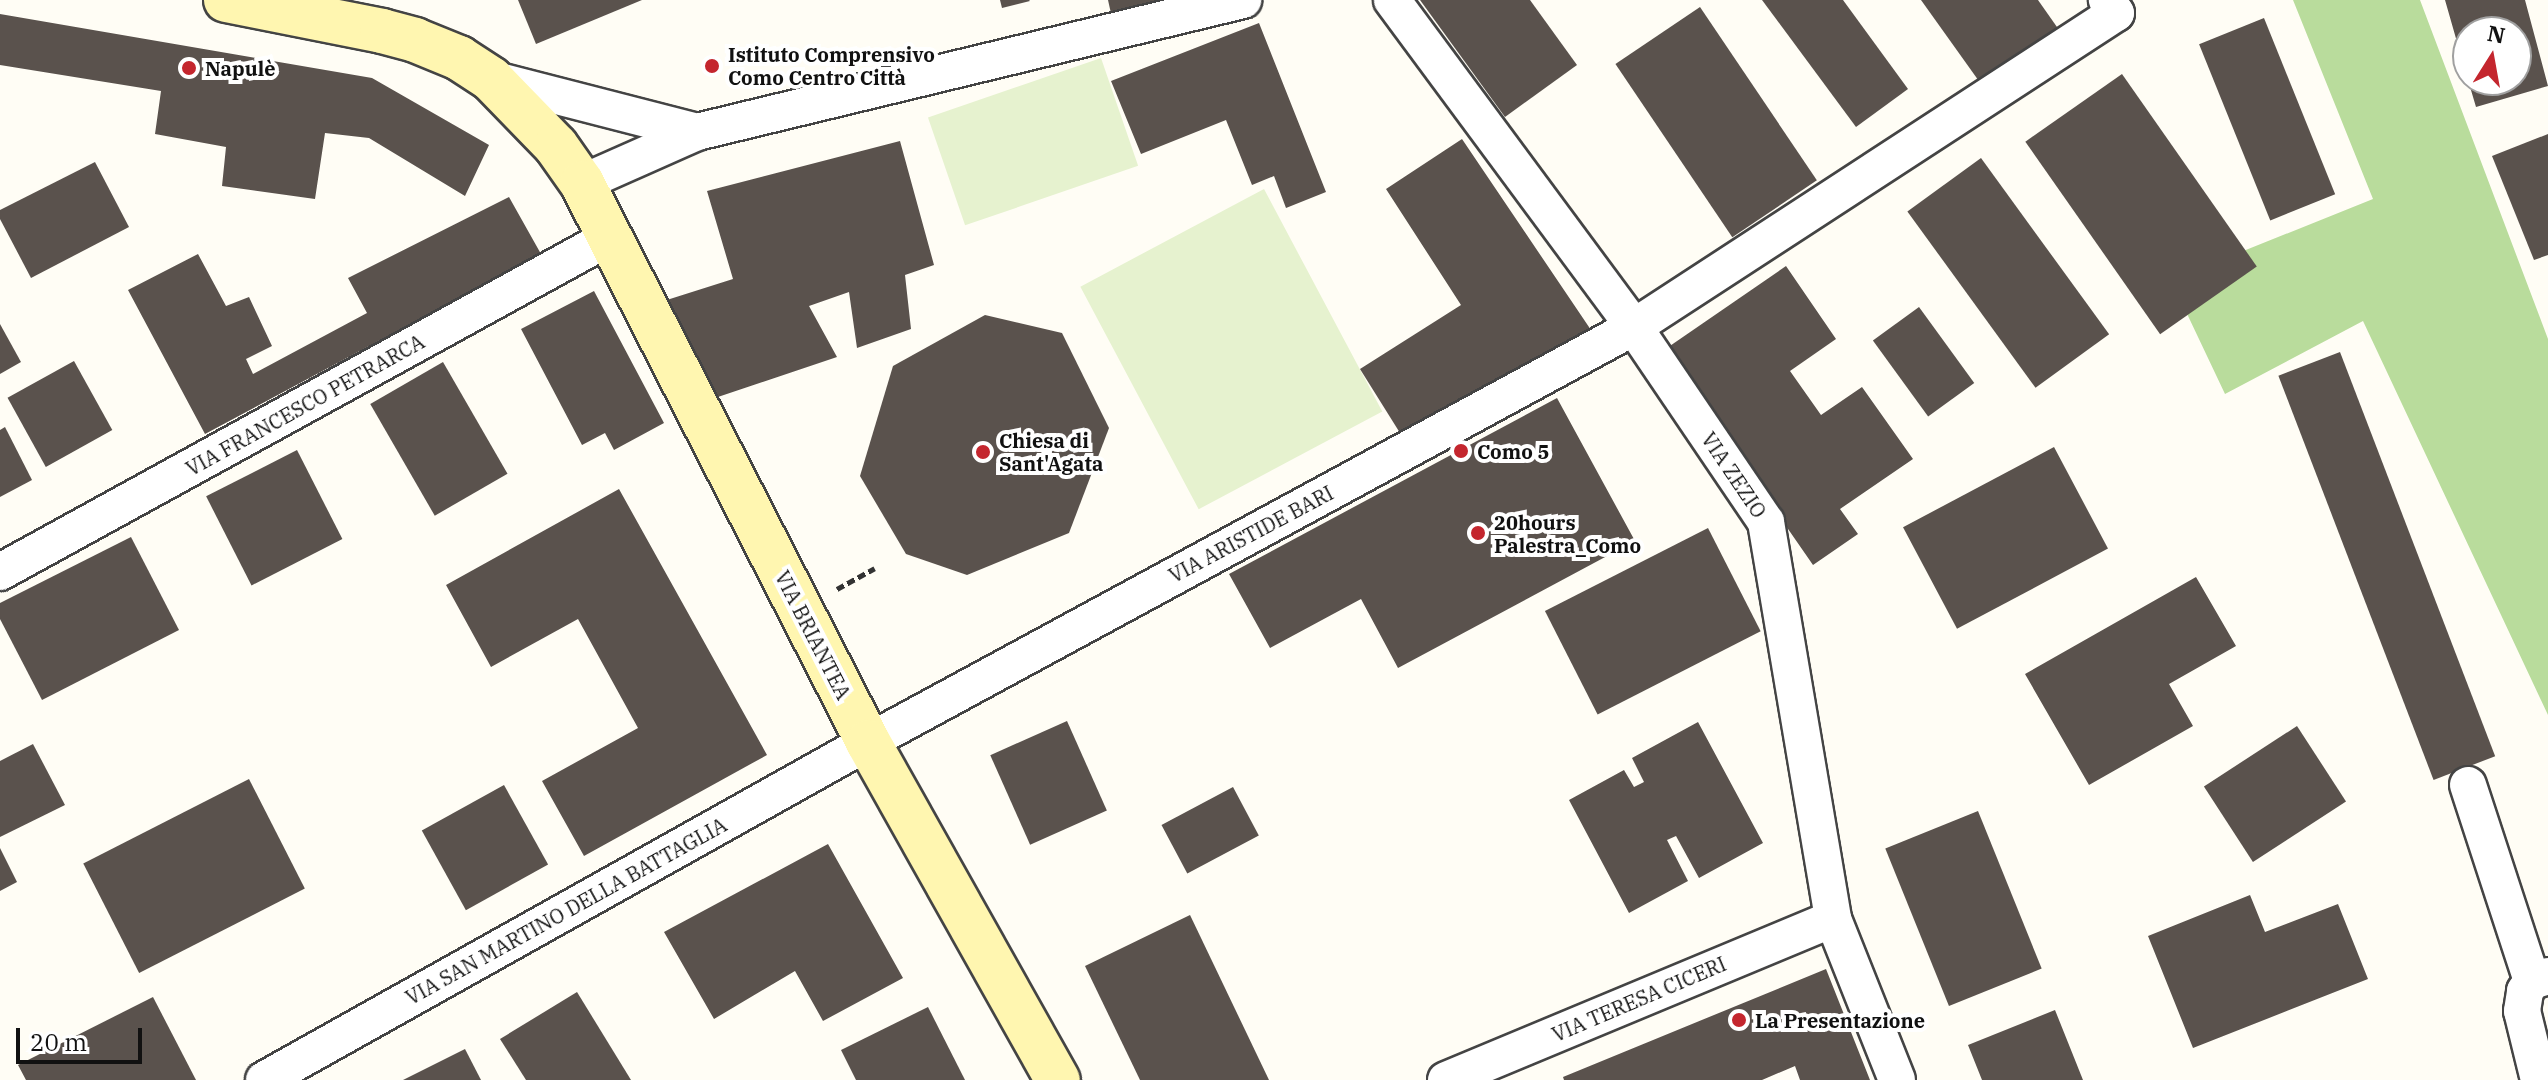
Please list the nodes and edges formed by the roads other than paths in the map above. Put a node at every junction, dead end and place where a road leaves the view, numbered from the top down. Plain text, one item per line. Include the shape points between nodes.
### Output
1 (226, 0) edge
2 (1243, 0) edge
3 (1392, 0) edge
4 (2107, 0) edge
5 (491, 79) junction
6 (697, 132) junction
7 (582, 183) junction
8 (610, 237) junction
9 (1634, 327) junction
10 (0, 572) edge
11 (868, 742) junction
12 (2468, 785) dead end
13 (1833, 919) junction
14 (2540, 978) edge
15 (264, 1080) edge
16 (1058, 1080) edge
17 (1446, 1080) edge
18 (1897, 1080) edge
19 (2539, 1080) edge

1 - 5 main road, VIA BRIANTEA via 415,40 459,58
2 - 6 street
3 - 9 street, VIA ZEZIO
4 - 9 street, VIA ARISTIDE BARI via 2116,13
5 - 6 street
5 - 7 main road, VIA BRIANTEA via 556,146
6 - 7 street
7 - 8 main road, VIA BRIANTEA
8 - 10 street, VIA FRANCESCO PETRARCA
8 - 11 main road, VIA BRIANTEA
9 - 11 street, VIA ARISTIDE BARI
9 - 13 street, VIA ZEZIO via 1766,522
11 - 15 street, VIA SAN MARTINO DELLA BATTAGLIA
11 - 16 main road, VIA BRIANTEA
12 - 14 street
13 - 17 street, VIA TERESA CICERI
13 - 18 street, VIA ZEZIO
14 - 19 street via 2525,991 2522,1011

